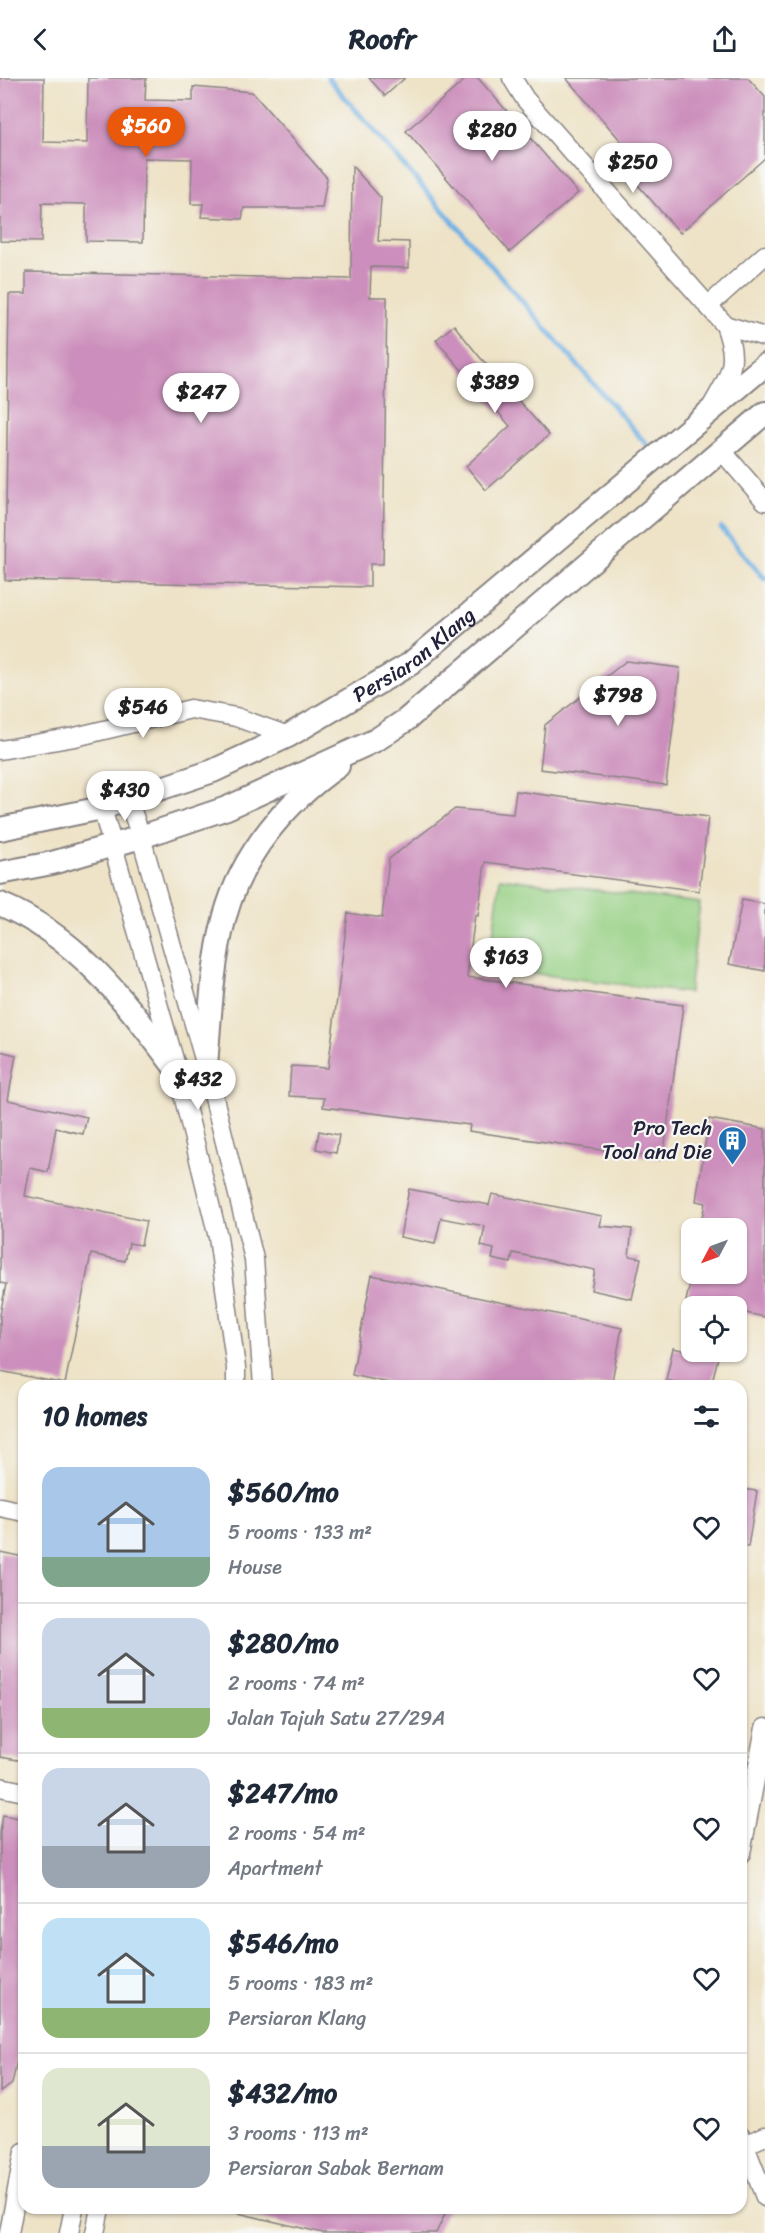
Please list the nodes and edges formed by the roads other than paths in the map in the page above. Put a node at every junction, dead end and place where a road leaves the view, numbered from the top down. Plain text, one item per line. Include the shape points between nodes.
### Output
1 (512, 78) edge
2 (765, 255) edge
3 (708, 306) junction
4 (724, 325) junction
5 (765, 337) edge
6 (765, 365) edge
7 (765, 413) edge
8 (707, 415) junction
9 (722, 451) junction
10 (765, 501) edge
11 (288, 736) junction
12 (376, 740) junction
13 (0, 750) edge
14 (128, 799) junction
15 (102, 808) junction
16 (0, 829) edge
17 (141, 837) junction
18 (113, 846) junction
19 (0, 873) edge
20 (0, 904) edge
21 (206, 1066) junction
22 (177, 1070) junction
23 (236, 1380) edge
24 (263, 1380) edge
25 (0, 1507) edge
26 (18, 1511) edge
27 (765, 1728) edge
28 (0, 1787) edge
29 (18, 1791) edge
30 (747, 1822) edge
31 (764, 2139) edge
32 (747, 2140) edge
33 (747, 2150) edge
34 (18, 2184) edge
35 (765, 2197) edge
36 (73, 2214) edge
37 (99, 2214) edge
38 (9, 2233) edge
39 (69, 2233) edge
40 (95, 2233) edge

1 - 3 street via 525,99
2 - 3 street
3 - 4 street
4 - 5 street
4 - 8 street via 734,361
6 - 8 main road, Persiaran Klang
7 - 9 main road, Persiaran Klang
8 - 11 main road, Persiaran Klang via 410,664
9 - 10 street
9 - 12 main road, Persiaran Klang via 406,720
11 - 13 street via 236,717 191,709 75,737
11 - 14 main road, Persiaran Klang via 213,771
12 - 17 main road, Persiaran Klang via 227,808
12 - 21 main road via 297,800 267,831 238,878 223,926
14 - 15 main road, Persiaran Klang
14 - 17 street
15 - 16 main road, Persiaran Klang
15 - 18 street
17 - 18 main road, Persiaran Klang
17 - 21 street
18 - 19 main road, Persiaran Klang
18 - 22 street
20 - 22 main road via 40,924 84,957 122,998
21 - 24 street via 254,1259
22 - 23 street via 218,1237
25 - 26 street
27 - 30 street
28 - 29 street
31 - 32 street
33 - 35 street
34 - 38 street
36 - 39 street
37 - 40 street

